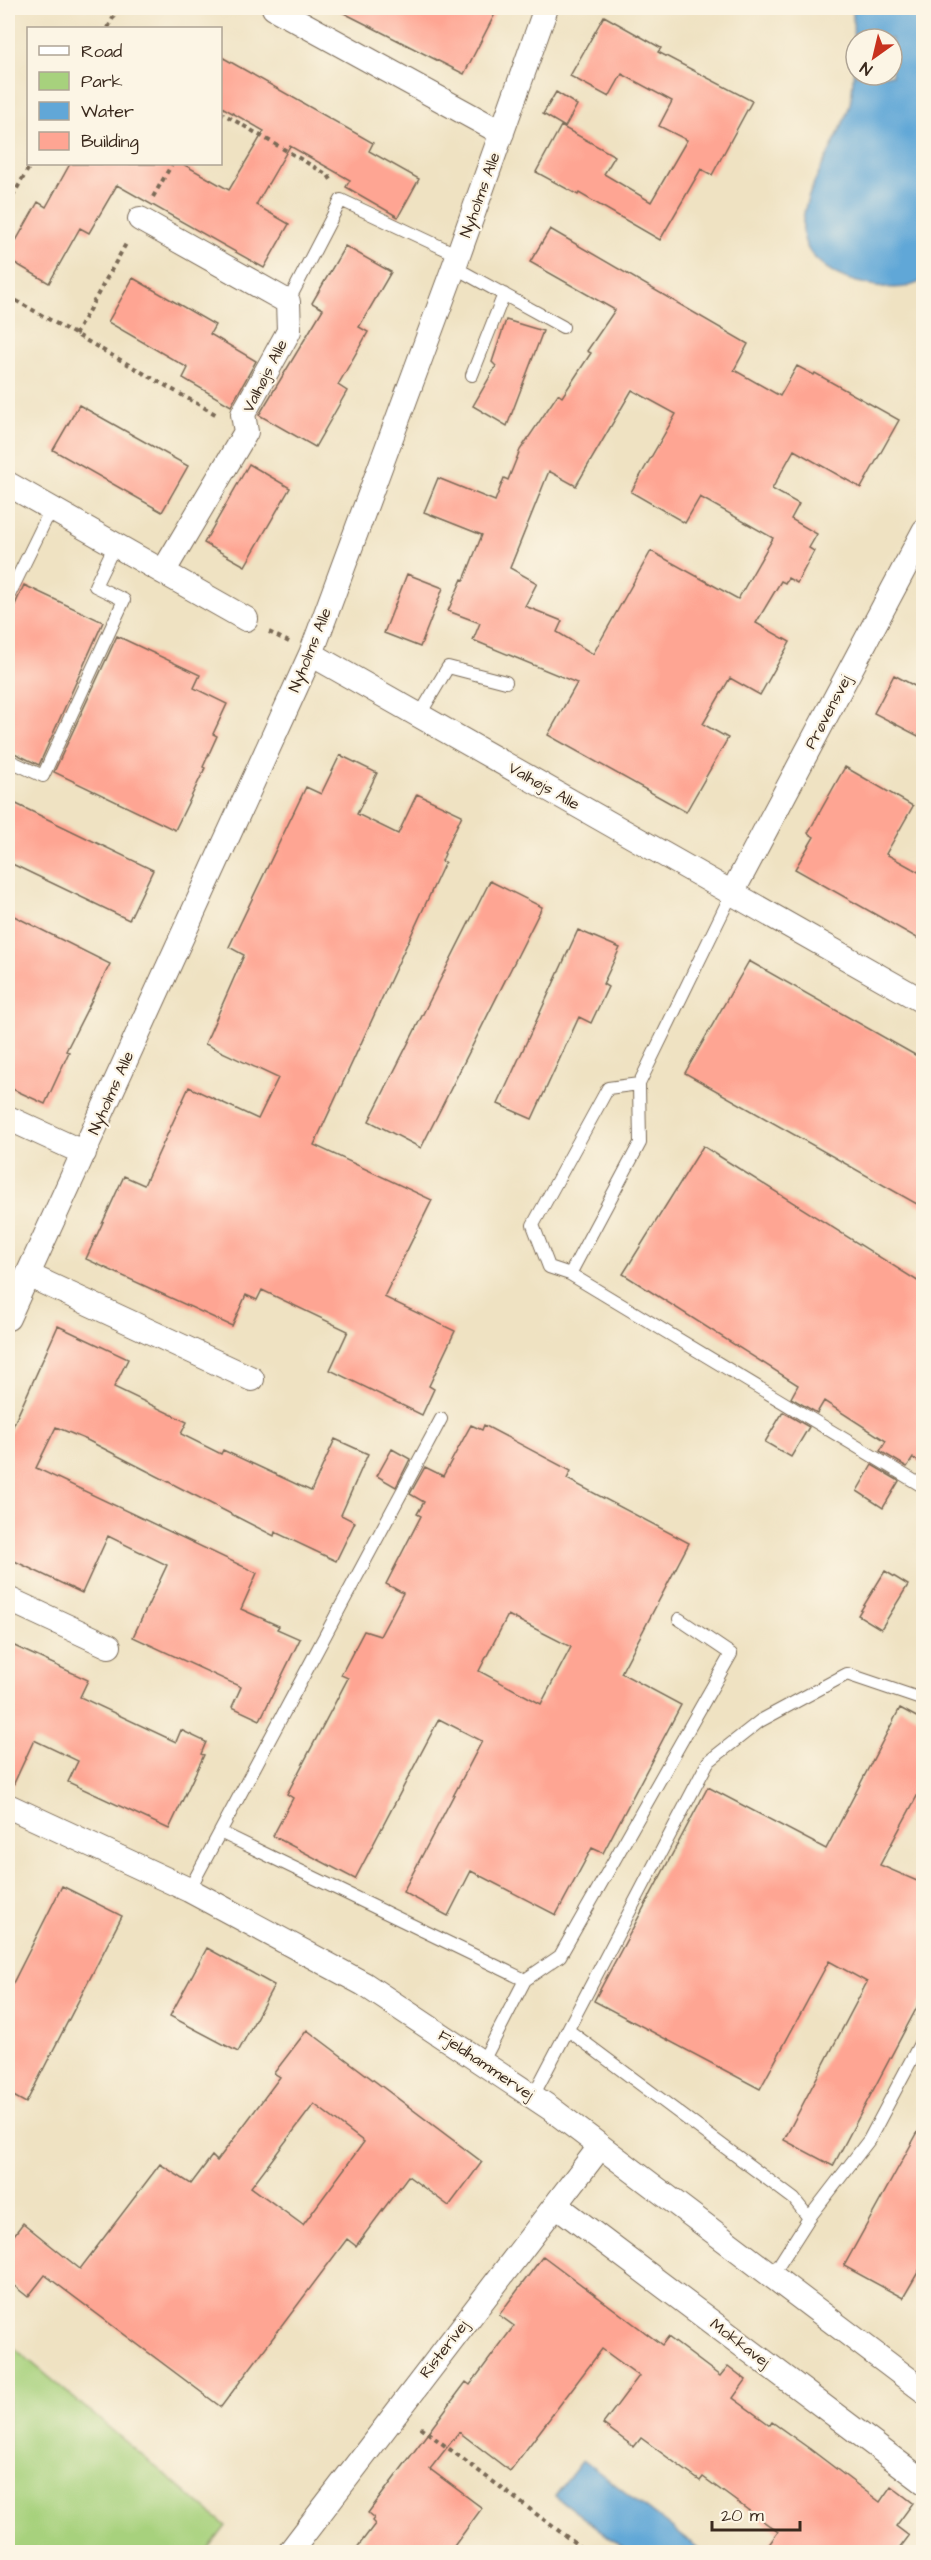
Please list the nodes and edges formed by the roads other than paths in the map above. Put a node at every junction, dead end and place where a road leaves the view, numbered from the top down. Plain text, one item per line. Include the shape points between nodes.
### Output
1 (274, 8) edge
2 (546, 8) edge
3 (502, 133) junction
4 (140, 219) road end
5 (456, 261) junction
6 (504, 294) junction
7 (288, 302) junction
8 (562, 327) dead end
9 (472, 375) dead end
10 (8, 484) edge
11 (51, 508) junction
12 (924, 531) edge
13 (115, 545) junction
14 (163, 572) junction
15 (8, 597) edge
16 (246, 619) road end
17 (310, 654) junction
18 (506, 681) dead end
19 (419, 716) junction
20 (8, 760) edge
21 (732, 893) junction
22 (924, 1002) edge
23 (639, 1084) junction
24 (8, 1118) edge
25 (84, 1153) junction
26 (570, 1274) junction
27 (19, 1281) edge
28 (8, 1318) edge
29 (252, 1379) dead end
30 (441, 1419) dead end
31 (924, 1486) edge
32 (8, 1599) edge
33 (679, 1619) dead end
34 (109, 1646) dead end
35 (924, 1700) edge
36 (8, 1806) edge
37 (220, 1832) junction
38 (189, 1890) junction
39 (525, 1980) junction
40 (568, 2030) junction
41 (924, 2036) edge
42 (482, 2062) junction
43 (532, 2096) junction
44 (600, 2147) junction
45 (556, 2205) junction
46 (808, 2218) junction
47 (771, 2276) junction
48 (923, 2389) edge
49 (924, 2482) edge
50 (291, 2552) edge

1 - 3 street, Nyholms Alle
2 - 3 street, Nyholms Alle
3 - 5 street, Nyholms Alle
4 - 7 street
5 - 6 lane
5 - 7 lane, Valhøjs Alle via 341,200
5 - 17 street, Nyholms Alle
6 - 8 lane
6 - 9 lane
7 - 14 street, Valhøjs Alle via 289,330 243,414 246,432
10 - 11 street
11 - 13 street
11 - 15 lane
12 - 21 street, Prøvensvej
13 - 14 street
13 - 20 lane via 95,585 124,600 43,776
14 - 16 street
17 - 19 street, Valhøjs Alle
17 - 25 street, Nyholms Alle
18 - 19 lane via 448,667
19 - 21 street, Valhøjs Alle
21 - 22 street, Valhøjs Alle
21 - 23 lane
23 - 26 lane via 639,1143
23 - 26 lane via 608,1088 533,1225 549,1266
24 - 25 street, Nyholms Alle
25 - 27 street, Nyholms Alle
26 - 31 lane
27 - 28 street, Nyholms Alle
27 - 29 street
30 - 37 lane
32 - 34 street
33 - 39 lane via 731,1654 560,1956
35 - 40 lane via 847,1674 760,1721 708,1762
36 - 38 street, Fjeldhammervej
37 - 38 lane
37 - 39 lane
38 - 42 street, Fjeldhammervej via 364,1984
39 - 42 lane
40 - 43 lane
40 - 46 lane via 794,2199
41 - 46 lane via 869,2140
42 - 43 street, Fjeldhammervej
43 - 44 street, Fjeldhammervej
44 - 45 street, Risterivej
44 - 47 street, Fjeldhammervej
45 - 49 street, Mokkavej
45 - 50 street, Risterivej
46 - 47 lane
47 - 48 street, Fjeldhammervej

